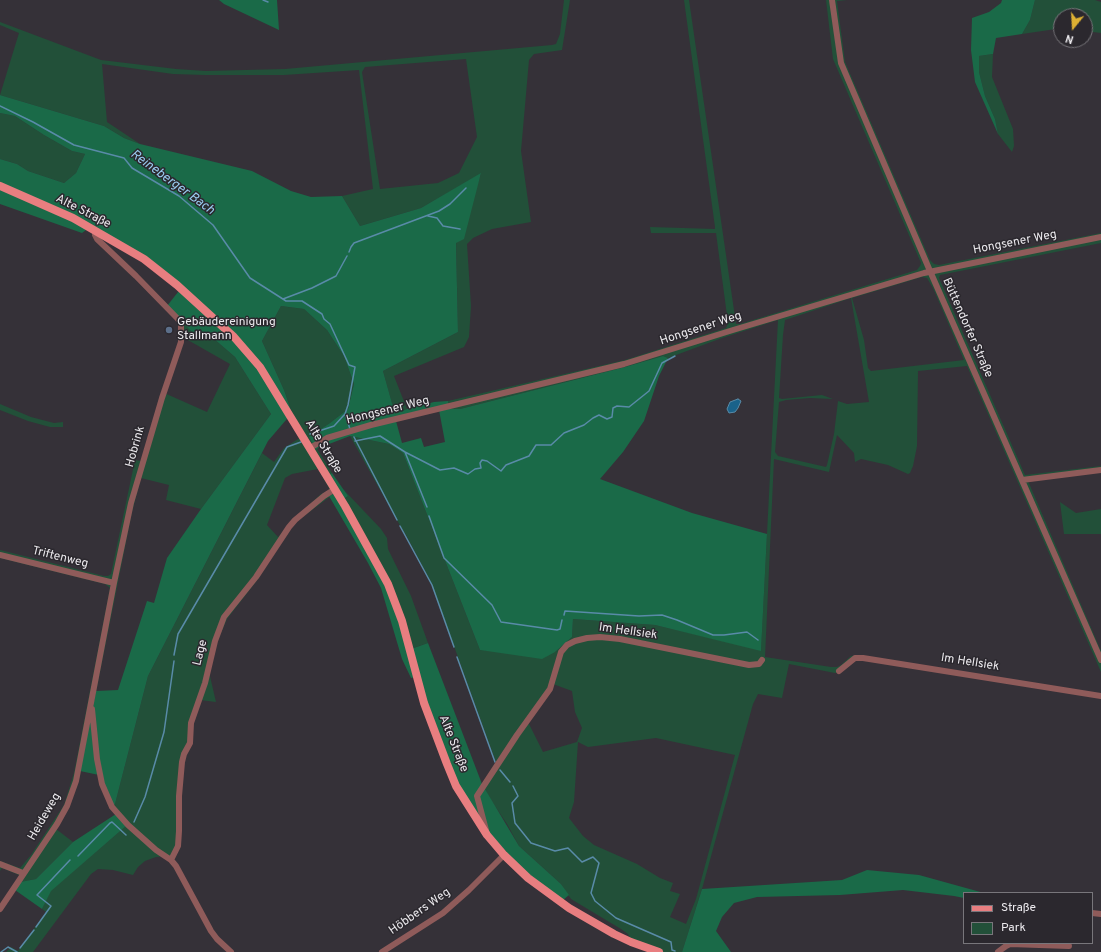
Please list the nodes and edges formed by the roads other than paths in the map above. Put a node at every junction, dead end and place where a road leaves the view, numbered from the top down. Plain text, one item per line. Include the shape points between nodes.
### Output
1 (832, 0) edge
2 (0, 186) edge
3 (97, 232) junction
4 (1101, 237) edge
5 (930, 271) junction
6 (310, 448) junction
7 (1101, 470) edge
8 (1022, 480) junction
9 (335, 489) junction
10 (0, 555) edge
11 (114, 583) junction
12 (762, 660) dead end
13 (1101, 660) edge
14 (839, 671) dead end
15 (1101, 696) edge
16 (91, 704) junction
17 (531, 714) joint
18 (487, 835) junction
19 (504, 855) junction
20 (171, 860) junction
21 (0, 864) edge
22 (23, 874) junction
23 (0, 909) edge
24 (1069, 947) edge
25 (231, 952) edge
26 (382, 952) edge
27 (659, 952) edge
28 (998, 952) edge

1 - 5 street, Büttendorfer Straße via 841,63
2 - 3 main road, Alte Straße via 73,218
3 - 6 main road, Alte Straße via 144,259 234,337 260,367
3 - 11 street, Hobrink via 97,239 177,318 181,323 182,334 131,503
4 - 5 street, Hongsener Weg
5 - 6 street, Hongsener Weg via 624,364 371,425 327,438
5 - 8 street, Büttendorfer Straße
6 - 9 main road, Alte Straße
7 - 8 street
8 - 13 street, Büttendorfer Straße
9 - 18 main road, Alte Straße via 388,584 402,621 424,703 446,764 456,786
9 - 20 street, Lage via 288,527 256,577 224,617 191,723 190,743 182,762 178,846
10 - 11 street, Triftenweg
11 - 16 street, Hobrink
12 - 17 street, Im Hellsiek via 759,664 749,665 620,639 587,638 567,645 561,652 550,688
14 - 15 street, Im Hellsiek via 856,658 863,658
16 - 20 street via 102,784 112,807 128,825
16 - 22 street, Heideweg via 76,781 67,806
17 - 18 street, Alte Straße via 476,796
18 - 19 main road, Alte Straße
19 - 26 street, Höbbers Weg via 443,913
19 - 27 main road, Alte Straße via 528,878 586,918 631,942
20 - 25 street via 214,935
21 - 22 street
22 - 23 street, Heideweg
24 - 28 street via 1010,944

